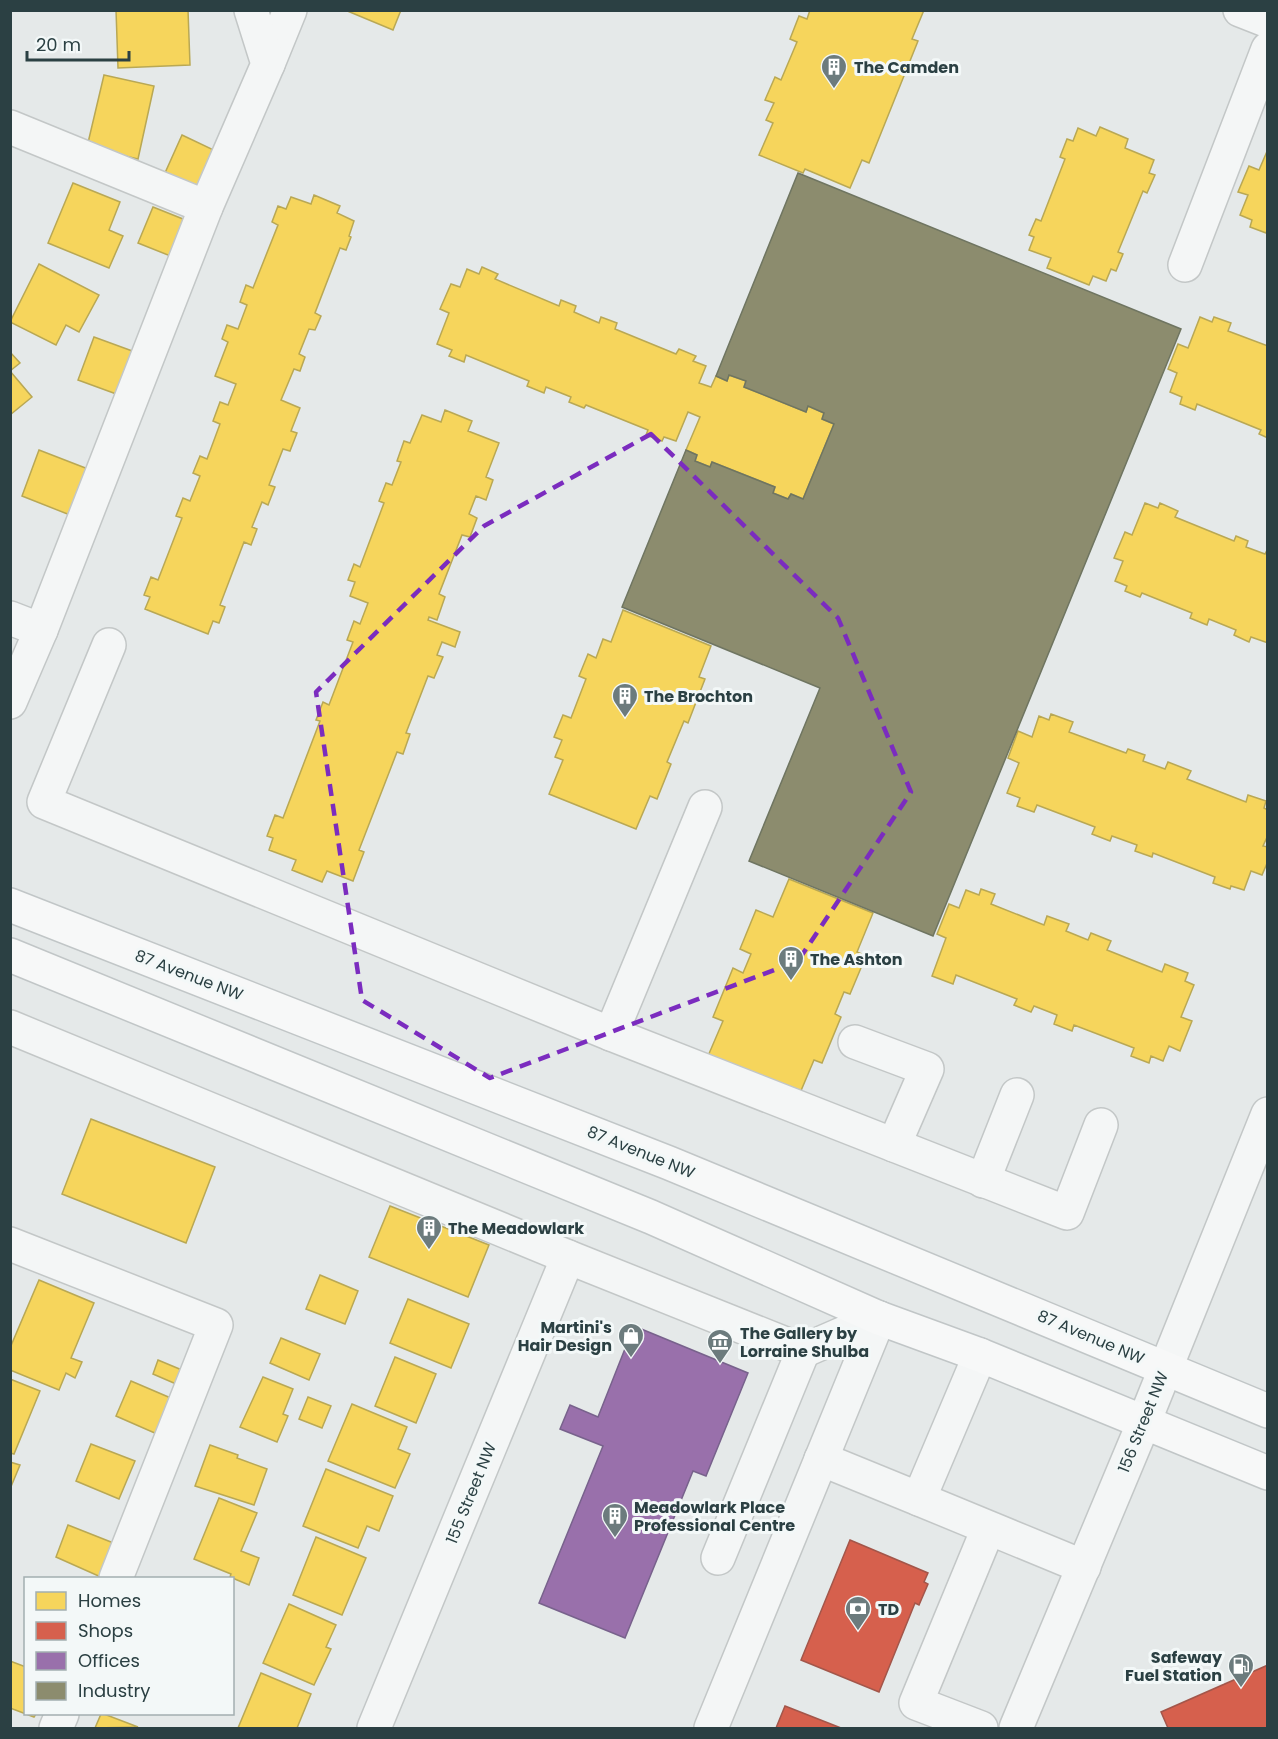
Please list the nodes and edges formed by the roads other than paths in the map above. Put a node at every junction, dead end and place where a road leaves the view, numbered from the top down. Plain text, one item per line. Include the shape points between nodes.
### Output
1 (251, 10) edge
2 (290, 10) edge
3 (1240, 10) edge
4 (1268, 21) edge
5 (1268, 49) edge
6 (268, 64) junction
7 (10, 127) edge
8 (206, 207) junction
9 (1185, 265) dead end
10 (10, 618) edge
11 (41, 630) junction
12 (109, 645) dead end
13 (10, 702) edge
14 (705, 807) dead end
15 (10, 905) edge
16 (10, 955) edge
17 (11, 1030) edge
18 (610, 1034) junction
19 (855, 1042) dead end
20 (1017, 1095) dead end
21 (1268, 1114) edge
22 (1101, 1125) dead end
23 (894, 1145) junction
24 (983, 1181) junction
25 (10, 1244) edge
26 (568, 1257) junction
27 (879, 1318) junction
28 (803, 1351) junction
29 (980, 1355) junction
30 (1165, 1368) junction
31 (1268, 1411) edge
32 (1144, 1422) junction
33 (821, 1459) junction
34 (1268, 1473) edge
35 (919, 1499) junction
36 (988, 1528) junction
37 (718, 1558) dead end
38 (1084, 1567) junction
39 (116, 1577) edge
40 (374, 1728) edge
41 (711, 1728) edge
42 (981, 1728) edge
43 (1016, 1728) edge

1 - 6 street
2 - 6 street
3 - 4 street
5 - 9 street
6 - 8 street
7 - 8 street
8 - 11 street
10 - 11 street
11 - 13 street
12 - 18 street via 44,802
14 - 18 street
15 - 30 main road, 87 Avenue NW via 669,1163
16 - 27 main road via 651,1217
17 - 26 street
18 - 23 street
19 - 23 street via 927,1070
20 - 24 street
21 - 30 street, 156 Street NW
22 - 24 street via 1067,1213
23 - 24 street
25 - 39 street via 216,1325
26 - 28 street
26 - 40 street, 155 Street NW
27 - 28 street
27 - 29 main road
27 - 33 street
28 - 37 street
29 - 32 main road
29 - 35 street
30 - 31 main road, 87 Avenue NW
30 - 32 street, 156 Street NW
32 - 34 main road
32 - 38 street, 156 Street NW
33 - 35 street
33 - 41 street
35 - 36 street
36 - 38 street
36 - 42 street via 916,1703
38 - 43 street, 156 Street NW

